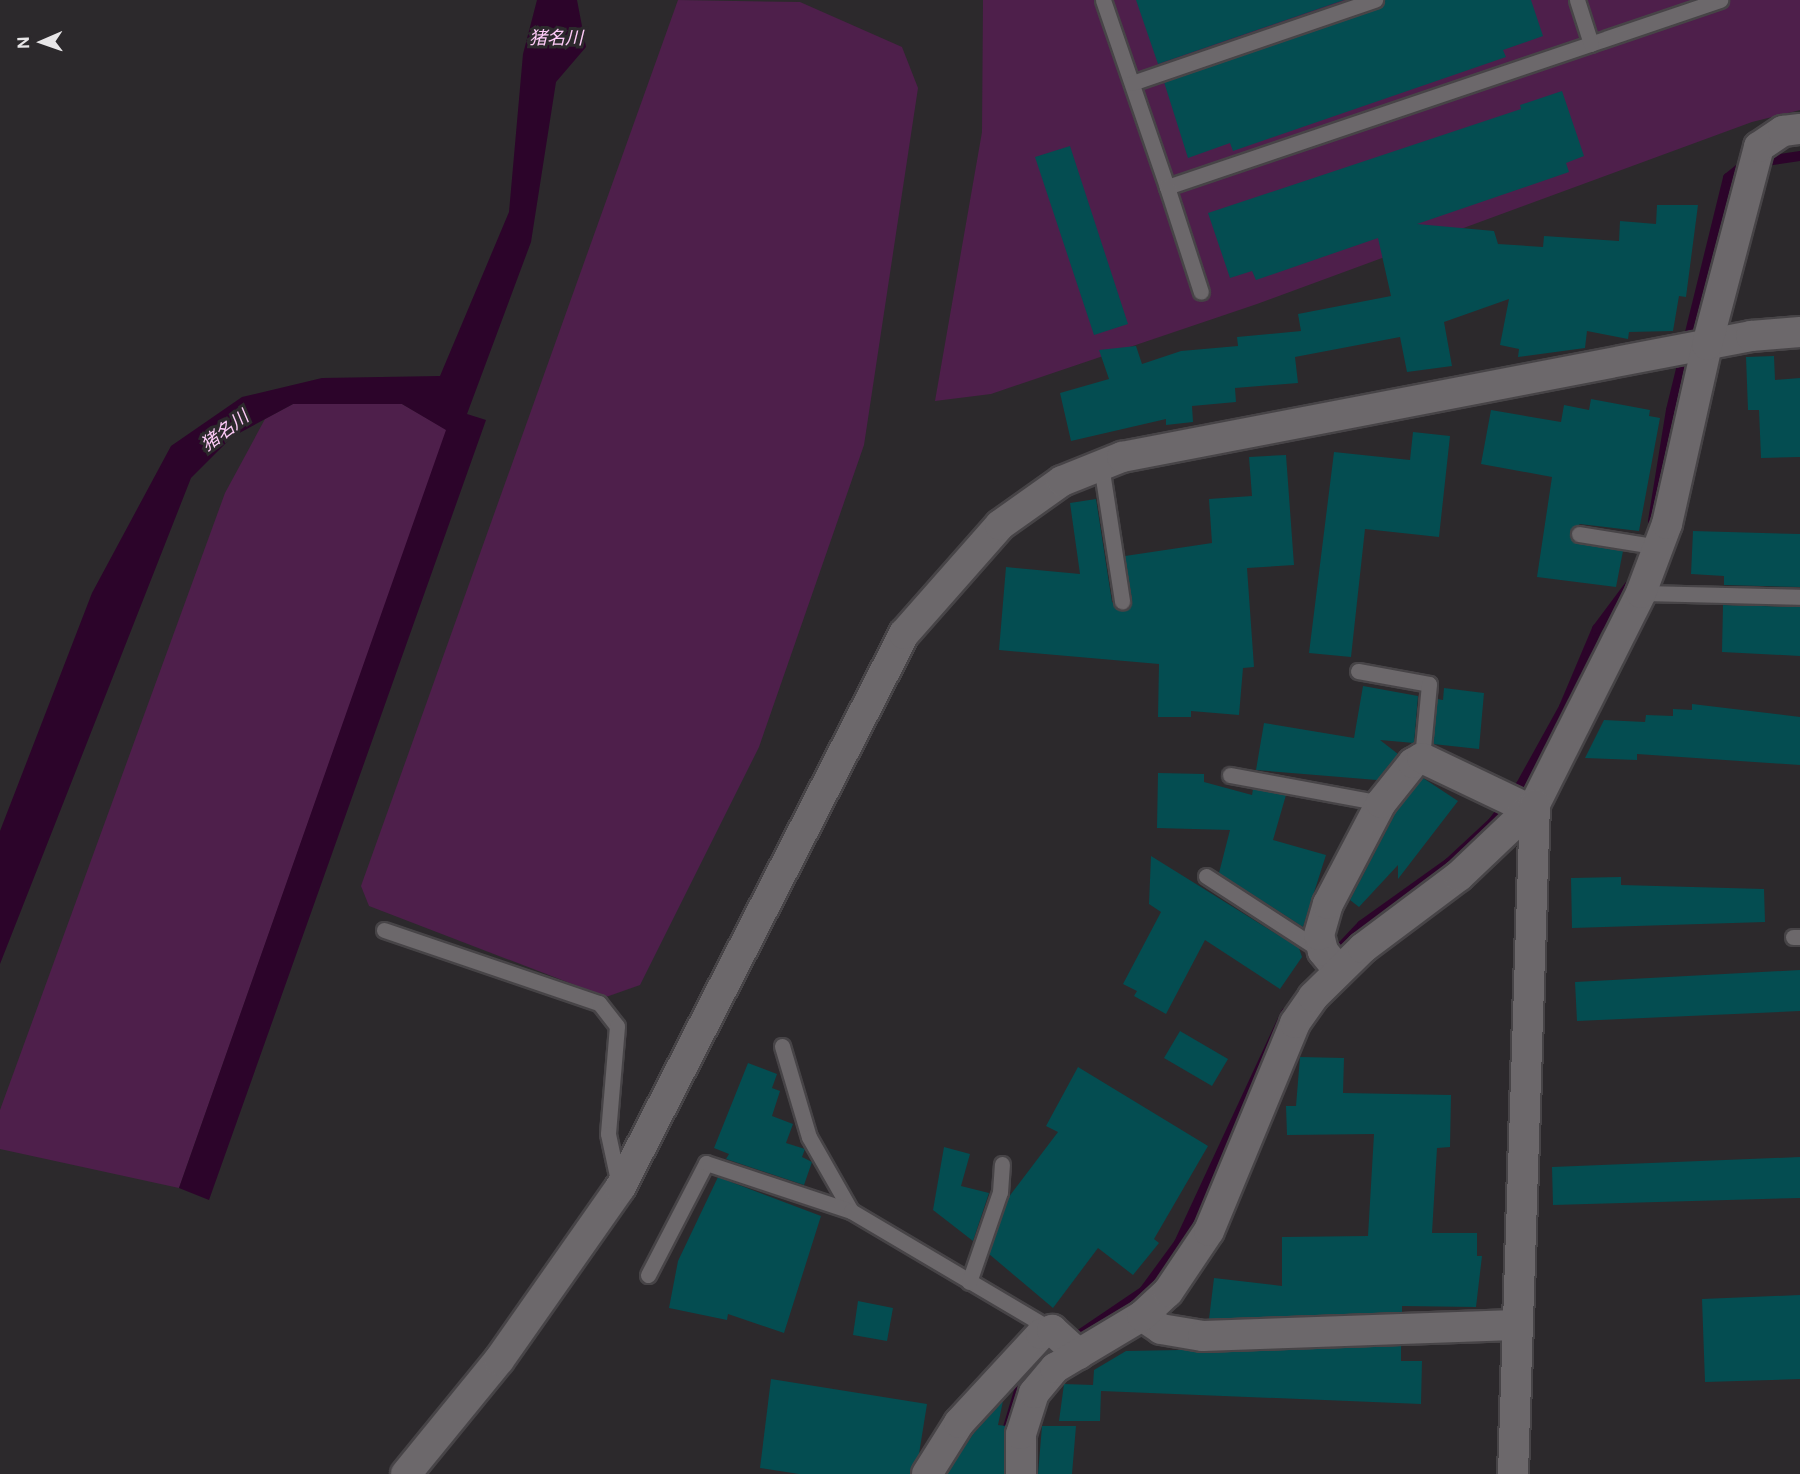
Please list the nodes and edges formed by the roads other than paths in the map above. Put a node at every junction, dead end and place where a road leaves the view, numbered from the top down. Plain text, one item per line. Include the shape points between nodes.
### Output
1 (1103, 0) edge
2 (1375, 0) edge
3 (1576, 0) edge
4 (1720, 0) edge
5 (1591, 44) junction
6 (1132, 83) junction
7 (1800, 129) edge
8 (1167, 187) junction
9 (1201, 292) dead end
10 (1800, 332) edge
11 (1707, 345) junction
12 (1101, 465) junction
13 (1579, 534) dead end
14 (1659, 547) junction
15 (1641, 593) junction
16 (1800, 597) edge
17 (1122, 601) dead end
18 (1358, 671) dead end
19 (1422, 758) junction
20 (1230, 775) dead end
21 (1381, 802) junction
22 (1532, 806) junction
23 (1206, 876) dead end
24 (384, 930) dead end
25 (1331, 961) junction
26 (782, 1046) dead end
27 (1002, 1164) dead end
28 (620, 1188) junction
29 (851, 1211) junction
30 (648, 1275) dead end
31 (969, 1282) junction
32 (1142, 1316) junction
33 (1515, 1325) junction
34 (1052, 1330) junction
35 (1079, 1354) junction
36 (406, 1474) edge
37 (927, 1474) edge
38 (1021, 1474) edge
39 (1513, 1474) edge

1 - 6 lane
2 - 6 lane
3 - 5 lane
4 - 5 lane
5 - 8 lane
6 - 8 lane
7 - 11 street via 1783,131 1759,147
8 - 9 lane
10 - 11 street
11 - 12 street via 1122,457
11 - 14 street
12 - 17 lane
12 - 28 street via 1062,481 1000,525 904,634
13 - 14 lane
14 - 15 street
15 - 16 lane
15 - 22 street
18 - 19 lane via 1429,684
19 - 21 street
19 - 22 street
20 - 21 lane
21 - 25 street via 1328,904 1319,935
22 - 25 street via 1459,876
22 - 33 street
23 - 25 lane
24 - 28 lane via 599,1003 617,1026 608,1134
25 - 32 street via 1294,1023 1209,1231 1168,1292
26 - 29 lane via 809,1137
27 - 31 lane via 1000,1192
28 - 36 street via 500,1360
29 - 30 lane via 706,1163
29 - 31 lane
31 - 34 lane
32 - 33 street via 1161,1329 1213,1336
32 - 35 street
33 - 39 street
34 - 35 street
34 - 37 street via 1041,1334 959,1423
35 - 38 street via 1055,1368 1034,1393 1021,1434

